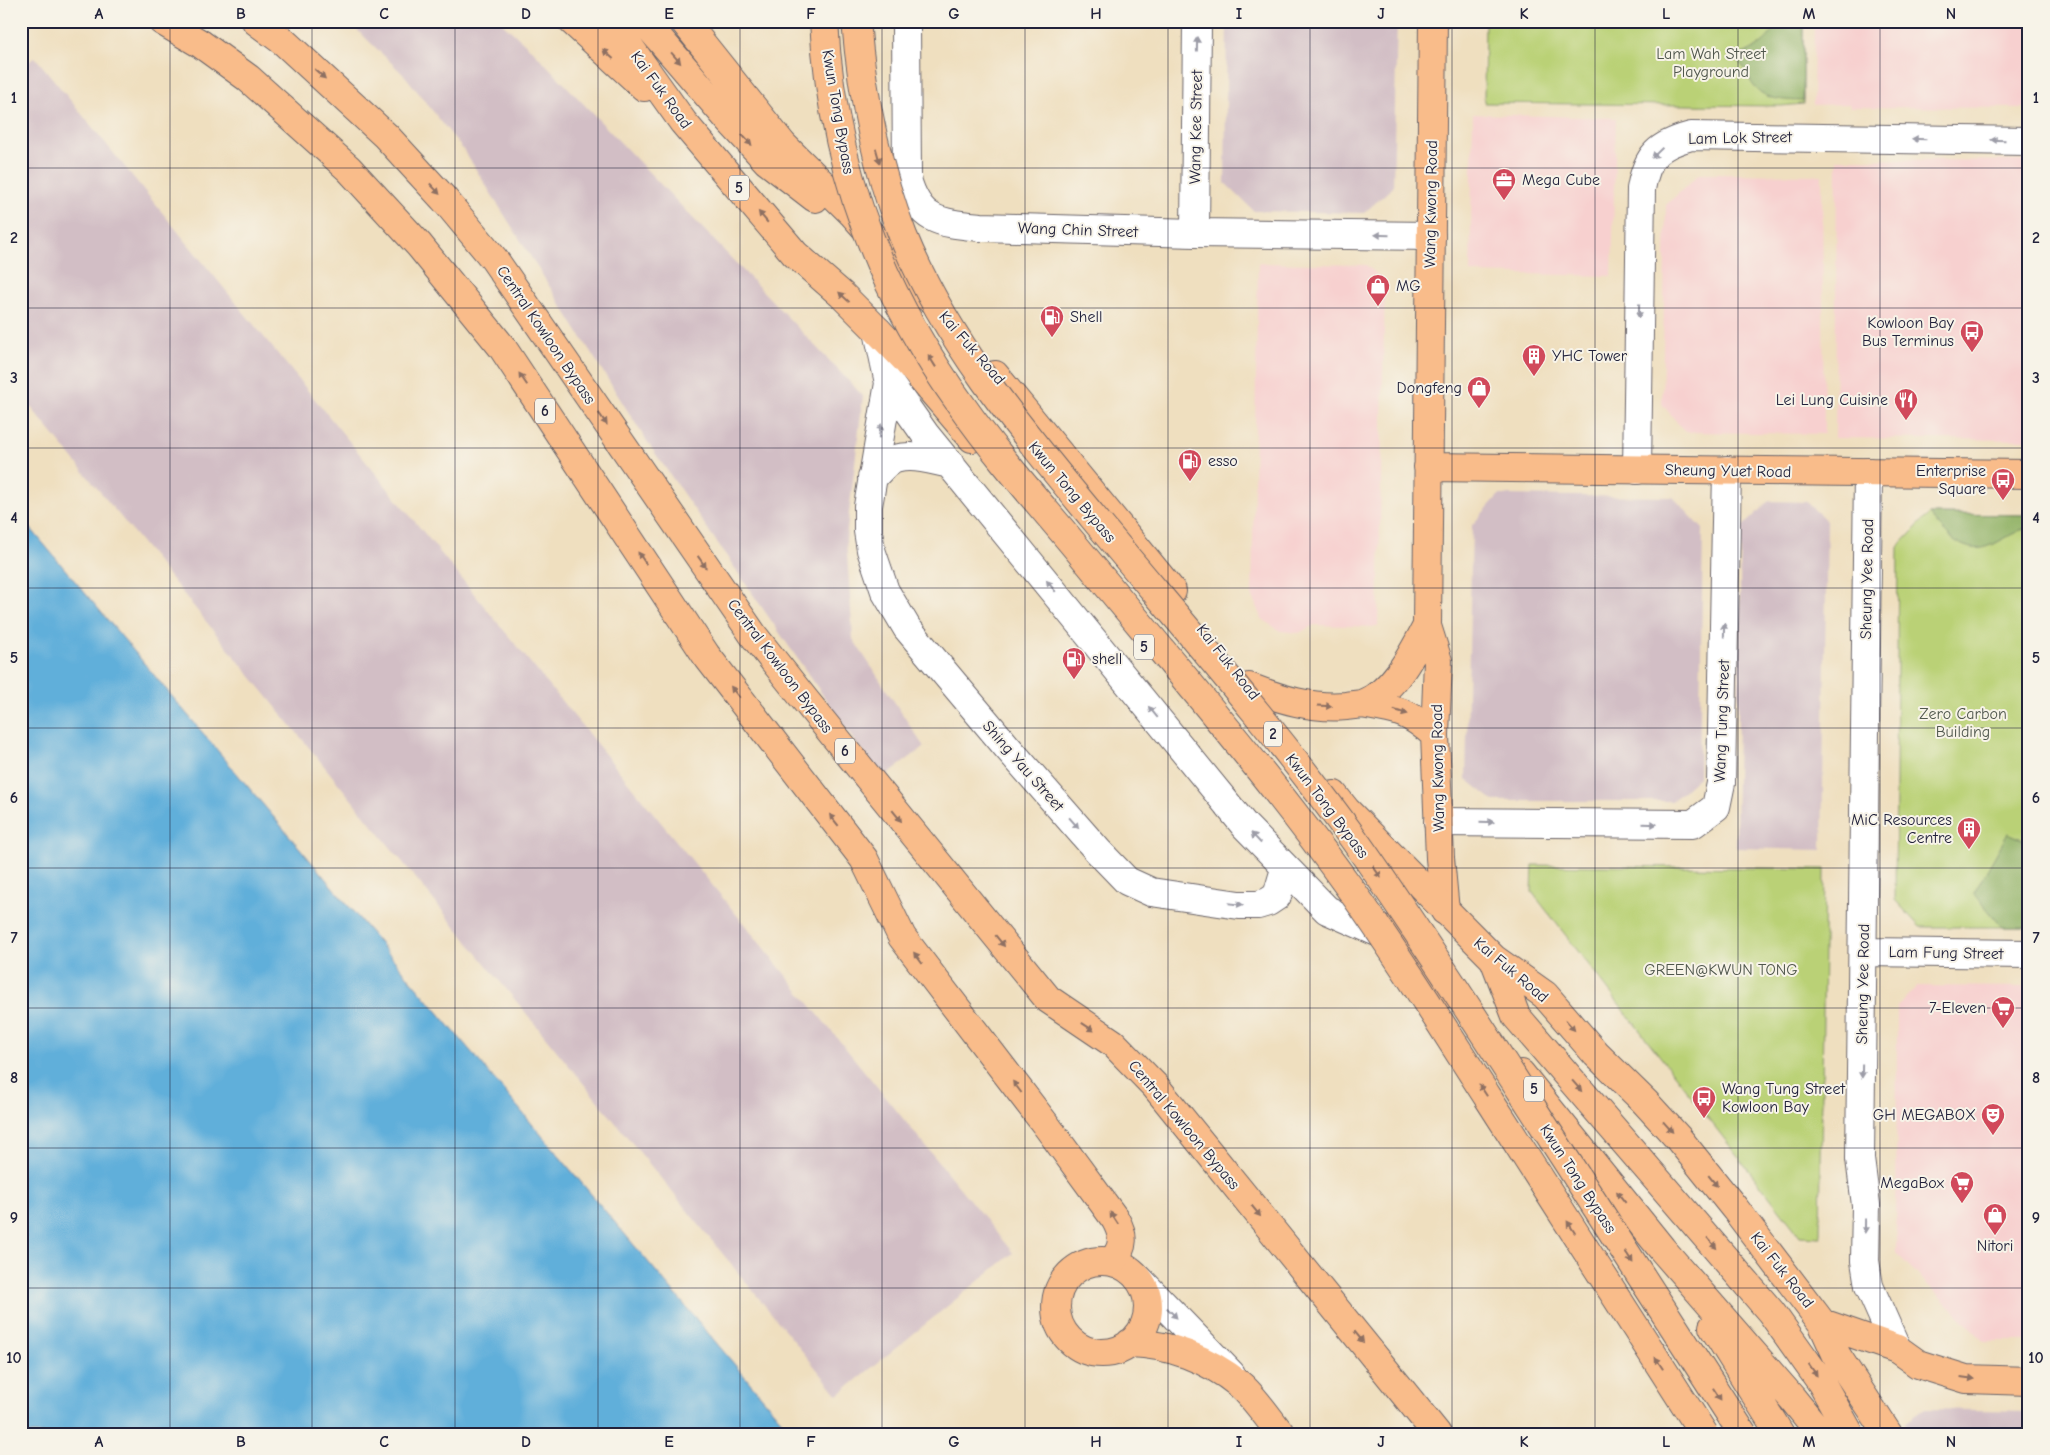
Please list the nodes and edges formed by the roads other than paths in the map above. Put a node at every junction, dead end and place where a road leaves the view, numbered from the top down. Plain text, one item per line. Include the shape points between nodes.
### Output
1 (162, 21) edge
2 (256, 21) edge
3 (572, 21) edge
4 (611, 21) edge
5 (644, 21) edge
6 (684, 21) edge
7 (824, 21) edge
8 (847, 21) edge
9 (856, 21) edge
10 (906, 21) edge
11 (1198, 21) edge
12 (1433, 21) edge
13 (683, 122) junction
14 (2029, 141) edge
15 (906, 144) junction
16 (1195, 233) junction
17 (1431, 236) junction
18 (887, 250) junction
19 (878, 331) junction
20 (890, 383) junction
21 (951, 464) junction
22 (1428, 467) junction
23 (1637, 470) junction
24 (1727, 470) junction
25 (1868, 472) junction
26 (2029, 474) edge
27 (872, 478) junction
28 (1427, 626) junction
29 (1249, 687) junction
30 (1361, 704) junction
31 (1435, 735) junction
32 (1438, 822) junction
33 (1285, 869) junction
34 (1444, 911) junction
35 (1395, 939) junction
36 (1863, 952) junction
37 (2029, 954) edge
38 (1494, 959) junction
39 (1662, 1249) junction
40 (1112, 1261) junction
41 (1138, 1278) junction
42 (1822, 1322) junction
43 (1130, 1343) junction
44 (1897, 1349) junction
45 (2029, 1381) edge
46 (1240, 1384) junction
47 (1281, 1434) edge
48 (1437, 1434) edge
49 (1704, 1434) edge
50 (1743, 1434) edge
51 (1780, 1434) edge
52 (1821, 1434) edge
53 (1850, 1434) edge
54 (1888, 1434) edge

40 -> 1 main road, 6 via 1122,1243 1122,1231 1115,1219 902,937 864,859 706,654 502,347 419,245 349,169 248,78
2 -> 48 main road, Central Kowloon Bypass / 6 via 284,42 386,136 444,198 488,252 754,636 918,842 1048,999 1113,1043 1155,1086
13 -> 3 main road, 5
4 - 13 main road, Kai Fuk Road / 5
5 -> 18 main road via 767,161
6 - 18 main road, Kai Fuk Road via 783,146
49 -> 7 main road, Kwun Tong Bypass / 2, bridge via 1403,965 1349,887 1283,799 987,440 930,360 887,279 852,191 833,103
8 - 15 street via 848,54 859,90
9 -> 50 main road, Kwun Tong Bypass / 2, bridge via 865,99 886,185 902,234 922,278 962,348 1026,437 1276,738 1352,836 1437,960
10 - 15 street, Wang Chin Street
16 -> 11 street, Wang Kee Street
12 - 17 main road, Wang Kwong Road
19 -> 13 main road, Kai Fuk Road / 5 via 795,254
14 -> 23 street, Lam Lok Street via 1691,136 1670,141 1652,157 1644,170 1641,189
15 - 16 street, Wang Chin Street via 911,194 920,210 938,220 981,227
17 -> 16 street, Wang Chin Street
17 - 22 main road, Wang Kwong Road
18 - 29 main road, Kai Fuk Road via 1026,412
19 - 20 street, Kai Fuk Road
19 - 35 main road, Kai Fuk Road / 5 via 1043,522 1342,889
20 - 21 street, Kai Fuk Road
27 -> 20 street, Shing Yau Street
21 - 27 street via 900,458 887,463
33 -> 21 street, Kai Fuk Road via 1245,826
22 - 23 main road, Sheung Yuet Road
22 - 28 main road, Wang Kwong Road
23 - 24 main road, Sheung Yuet Road
24 - 25 main road, Sheung Yuet Road
32 -> 24 street, Wang Tung Street via 1693,824 1716,807 1722,783
25 - 26 main road, Sheung Yuet Road
25 - 36 street, Sheung Yee Road
27 -> 33 street, Shing Yau Street via 868,506 871,550 885,591 907,628 1007,747 1127,881 1152,892 1258,905 1277,896
28 - 30 main road, Wang Kwong Road via 1399,674 1378,694
28 - 31 main road, Wang Kwong Road via 1438,661
29 -> 30 main road, Wang Kwong Road via 1304,704
29 - 34 main road, Kai Fuk Road via 1346,810
30 -> 31 main road via 1406,713
31 - 32 main road, Wang Kwong Road
32 - 34 main road, Wang Kwong Road
33 - 35 street, Kai Fuk Road via 1327,910
34 - 38 main road, Kai Fuk Road
39 -> 35 main road, Kai Fuk Road / 5 via 1489,1037 1413,954
36 - 37 street, Lam Fung Street
36 -> 44 street, Sheung Yee Road via 1860,1159 1866,1204 1865,1261 1872,1295
38 -> 42 main road, Kai Fuk Road via 1545,995 1596,1054 1678,1138
38 -> 53 main road via 1516,1016 1787,1333 1822,1382
39 - 51 main road
39 - 52 main road, Kai Fuk Road / 5
40 - 41 main road via 1126,1267
40 - 43 main road via 1080,1265 1068,1275 1059,1288 1057,1320 1064,1334 1088,1350 1110,1352
41 - 43 main road via 1146,1292 1148,1305 1140,1333
41 -> 46 street
42 - 44 main road
42 - 54 main road, Kai Fuk Road via 1837,1356
43 - 46 main road via 1181,1351
44 -> 45 main road, Sheung Yee Road via 1918,1364 1966,1379
46 - 47 main road

